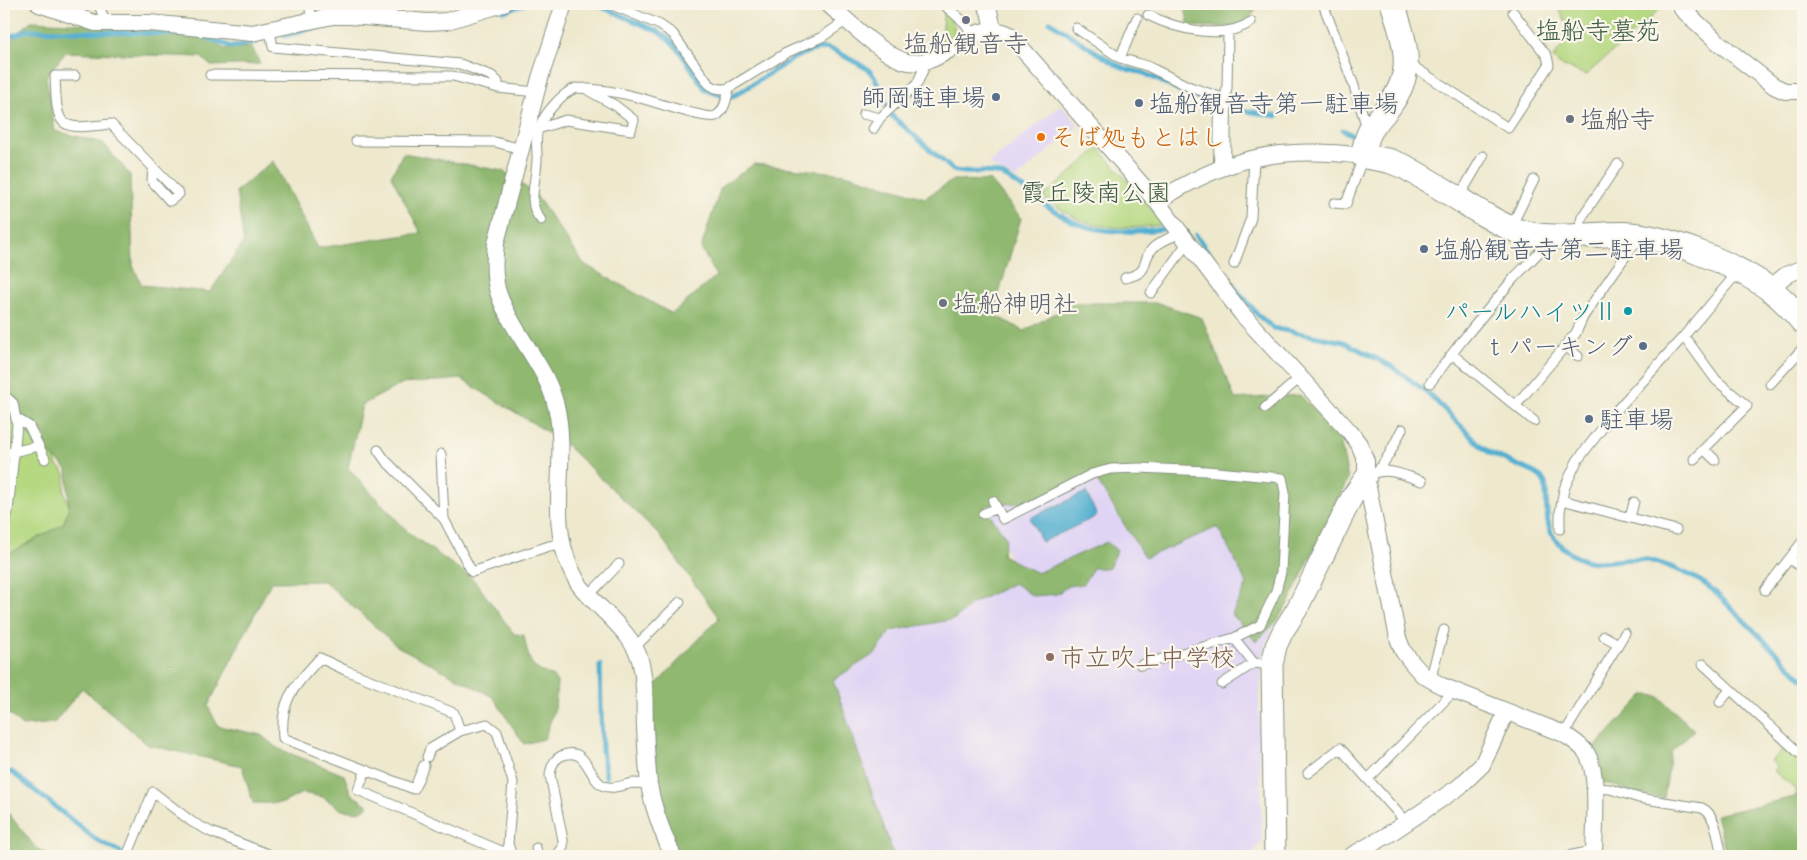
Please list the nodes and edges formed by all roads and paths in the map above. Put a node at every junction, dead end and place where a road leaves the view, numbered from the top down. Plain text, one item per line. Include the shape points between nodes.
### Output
1 (39, 4) edge
2 (99, 4) edge
3 (309, 4) edge
4 (503, 4) edge
5 (564, 4) edge
6 (610, 4) edge
7 (828, 4) edge
8 (943, 4) edge
9 (985, 4) edge
10 (1323, 4) edge
11 (1393, 4) edge
12 (1681, 4) edge
13 (472, 9) edge
14 (1513, 12) dead end
15 (1148, 15) dead end
16 (1137, 18) dead end
17 (312, 20) junction
18 (846, 20) junction
19 (1251, 22) dead end
20 (105, 23) junction
21 (1076, 28) dead end
22 (993, 29) junction
23 (270, 30) junction
24 (1228, 31) junction
25 (973, 35) junction
26 (1120, 58) junction
27 (927, 61) junction
28 (1407, 63) junction
29 (75, 76) dead end
30 (210, 76) dead end
31 (498, 88) junction
32 (584, 88) junction
33 (729, 88) junction
34 (1803, 91) edge
35 (536, 92) junction
36 (1223, 107) junction
37 (863, 114) dead end
38 (880, 118) junction
39 (532, 128) junction
40 (872, 129) dead end
41 (1369, 132) junction
42 (356, 141) dead end
43 (521, 149) junction
44 (1364, 156) junction
45 (1483, 156) dead end
46 (1254, 157) junction
47 (1618, 164) dead end
48 (1222, 166) junction
49 (154, 167) dead end
50 (1534, 180) dead end
51 (1458, 199) junction
52 (1157, 202) junction
53 (1334, 202) dead end
54 (541, 220) dead end
55 (1510, 228) junction
56 (1578, 236) junction
57 (1640, 236) junction
58 (1184, 237) junction
59 (1553, 237) junction
60 (1234, 264) dead end
61 (1803, 268) edge
62 (1738, 271) junction
63 (1125, 278) dead end
64 (1768, 288) junction
65 (1151, 293) dead end
66 (1803, 322) edge
67 (1684, 336) junction
68 (1565, 346) junction
69 (1803, 348) edge
70 (1452, 354) junction
71 (1578, 356) dead end
72 (1301, 377) junction
73 (1430, 384) dead end
74 (1770, 384) dead end
75 (4, 395) edge
76 (1516, 405) junction
77 (1266, 408) dead end
78 (16, 418) junction
79 (1534, 422) dead end
80 (1402, 429) dead end
81 (38, 446) junction
82 (1704, 449) junction
83 (378, 450) dead end
84 (14, 452) junction
85 (4, 454) edge
86 (440, 454) dead end
87 (44, 459) dead end
88 (1694, 459) dead end
89 (1715, 460) dead end
90 (1372, 474) junction
91 (1422, 481) dead end
92 (1562, 500) junction
93 (1634, 502) dead end
94 (983, 514) dead end
95 (1630, 518) junction
96 (444, 519) junction
97 (4, 528) edge
98 (1560, 529) dead end
99 (1676, 530) dead end
100 (1803, 541) edge
101 (562, 544) junction
102 (1790, 558) junction
103 (620, 564) dead end
104 (1803, 570) edge
105 (1765, 590) dead end
106 (589, 595) junction
107 (680, 602) dead end
108 (1444, 630) dead end
109 (1625, 633) dead end
110 (1604, 636) dead end
111 (1234, 638) junction
112 (1618, 644) junction
113 (635, 647) junction
114 (1263, 664) junction
115 (1703, 664) dead end
116 (1141, 665) dead end
117 (1432, 680) junction
118 (1222, 684) dead end
119 (1730, 690) junction
120 (1453, 692) junction
121 (1720, 702) dead end
122 (1506, 713) junction
123 (460, 731) junction
124 (1564, 734) junction
125 (1803, 749) edge
126 (366, 770) junction
127 (1308, 772) dead end
128 (1368, 779) junction
129 (650, 785) junction
130 (1595, 788) junction
131 (1406, 822) junction
132 (1594, 853) edge
133 (510, 854) edge
134 (127, 856) edge
135 (273, 856) edge
136 (557, 856) edge
137 (673, 856) edge
138 (1275, 856) edge
139 (1351, 856) edge
140 (1567, 856) edge
141 (1722, 856) edge

1 - 20 street via 94,23
2 - 20 lane
3 - 17 lane
4 - 13 street
5 - 35 street
6 - 33 lane via 660,25 682,45 712,87
7 - 18 street
8 - 25 lane via 965,23
9 - 22 street
10 - 41 lane
11 - 28 main road
12 - 34 street via 1682,9 1719,43 1768,81 1785,91
13 - 17 street via 447,21 350,16
14 - 28 lane via 1547,56 1549,65 1508,128
15 - 24 lane via 1190,30
16 - 26 lane
17 - 23 street
18 - 27 street via 897,58 907,62
18 - 33 lane via 822,37 786,53
19 - 24 lane
20 - 23 street via 149,23 252,32
21 - 26 lane
22 - 25 street
22 - 52 street via 1010,35
23 - 31 lane via 273,47 460,64 492,76 498,82
24 - 36 lane via 1227,88
25 - 27 street
26 - 36 lane via 1217,96
27 - 38 lane via 917,84
28 - 41 main road via 1397,94
29 - 49 lane via 55,76 57,111 62,121 78,128 111,124
30 - 31 lane via 453,76
31 - 35 lane
32 - 33 lane via 636,97 713,117 722,110
32 - 39 lane via 569,90
32 - 39 lane via 634,120 631,130 566,120
35 - 39 street
36 - 48 street
37 - 38 lane
38 - 40 lane
39 - 43 street
39 - 54 lane via 537,157 534,208
41 - 44 main road
42 - 43 lane via 495,142
43 - 101 street via 496,243 494,267 498,294 548,382 556,404 562,450 558,515
44 - 46 street via 1290,153
44 - 51 main road via 1405,167
44 - 53 lane via 1346,204
45 - 51 lane
46 - 48 street
46 - 60 lane via 1251,218
47 - 56 lane via 1582,217
48 - 52 street
50 - 55 lane
51 - 55 main road
52 - 58 street
55 - 59 main road
56 - 57 main road
56 - 59 main road
57 - 62 main road via 1688,249
57 - 68 lane
58 - 63 lane via 1153,247 1141,272
58 - 65 lane
58 - 72 street via 1242,314
59 - 70 lane via 1514,278
61 - 64 street
62 - 64 main road
62 - 67 lane
64 - 66 main road
67 - 82 lane via 1716,380 1747,406
67 - 92 lane via 1577,461
68 - 71 lane
68 - 76 lane
69 - 74 lane
70 - 73 lane
70 - 76 lane
72 - 77 lane
72 - 90 street via 1359,444
75 - 78 lane via 13,403
76 - 79 lane
78 - 81 lane via 29,426
78 - 84 lane
80 - 90 lane via 1390,453
81 - 84 lane
81 - 87 lane
82 - 88 lane
82 - 89 lane
83 - 96 lane
84 - 85 lane
84 - 97 lane
86 - 96 lane
90 - 91 lane via 1391,470
90 - 114 street via 1352,497 1297,609
90 - 117 street via 1398,638 1413,664
92 - 95 lane
92 - 98 lane
93 - 95 lane
94 - 111 lane via 995,504 1003,520 1092,474 1111,469 1206,471 1282,478 1285,492 1279,582 1260,625
95 - 99 lane
96 - 101 lane via 472,572
100 - 102 lane
101 - 106 street via 580,585
102 - 104 lane
102 - 105 lane
103 - 106 lane
106 - 113 street
107 - 113 lane
108 - 117 lane
109 - 112 lane
110 - 112 lane
111 - 114 lane
111 - 116 lane
112 - 124 lane
113 - 129 street via 643,679
114 - 118 lane
114 - 138 street
115 - 119 lane
117 - 120 street
119 - 121 lane
119 - 125 lane via 1799,753
120 - 122 street
120 - 128 lane
122 - 124 street
122 - 131 street via 1482,765 1459,787
123 - 126 lane via 430,749 414,789
123 - 126 lane via 454,713 320,658 285,703 283,738
123 - 133 lane via 487,724 497,732 513,782
124 - 130 street via 1587,754
126 - 133 lane via 358,790
127 - 128 lane via 1340,748
128 - 131 lane
129 - 136 lane via 635,783 606,788 600,785 588,764 576,755 567,754 555,760 550,775 563,840
129 - 137 street via 660,825
130 - 132 street
130 - 141 lane via 1707,810
131 - 139 street
132 - 140 lane
134 - 135 lane via 153,792 192,822

